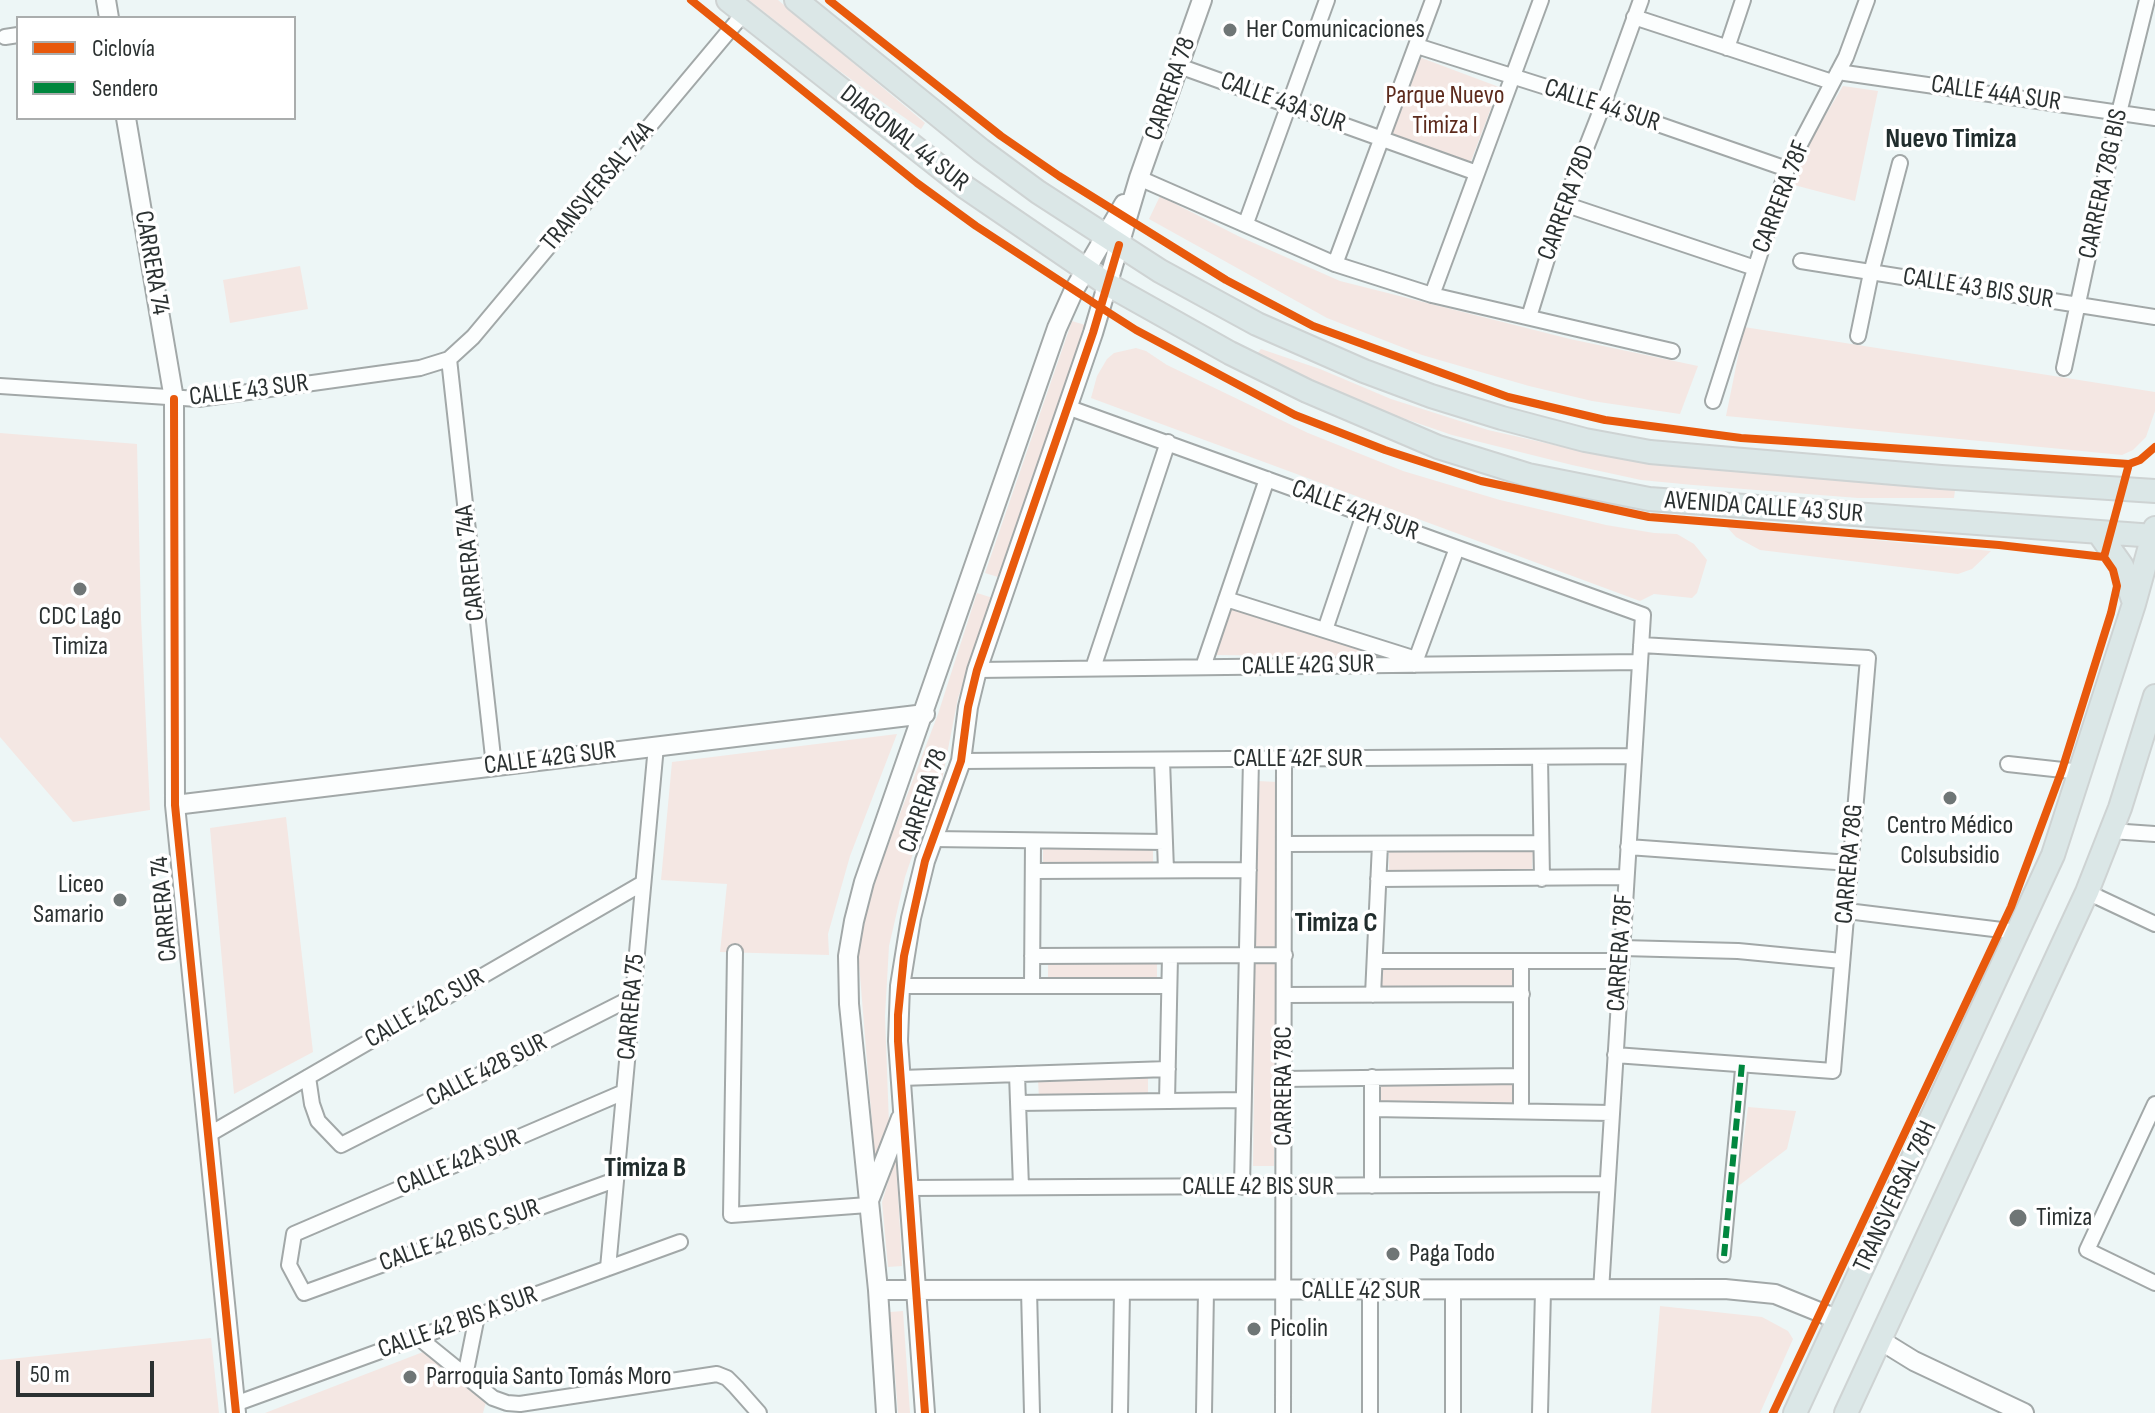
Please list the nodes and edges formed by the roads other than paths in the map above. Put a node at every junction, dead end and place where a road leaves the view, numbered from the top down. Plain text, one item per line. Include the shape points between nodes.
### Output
1 (796, 0) edge
2 (1202, 0) edge
3 (1327, 0) edge
4 (1433, 0) edge
5 (1541, 0) edge
6 (1641, 0) edge
7 (1743, 0) edge
8 (1867, 0) edge
9 (2147, 0) edge
10 (736, 6) edge
11 (1634, 17) junction
12 (1417, 46) junction
13 (1727, 48) junction
14 (1179, 66) junction
15 (1514, 77) junction
16 (1835, 77) junction
17 (1289, 105) junction
18 (1603, 105) junction
19 (2119, 113) junction
20 (2155, 118) edge
21 (126, 120) edge
22 (1381, 139) junction
23 (1900, 163) dead end
24 (1787, 169) junction
25 (1477, 173) junction
26 (1139, 178) junction
27 (1564, 204) junction
28 (1246, 223) junction
29 (1113, 240) junction
30 (1801, 261) dead end
31 (1335, 264) junction
32 (1755, 268) junction
33 (1086, 270) junction
34 (1871, 273) junction
35 (1107, 284) junction
36 (1432, 295) junction
37 (2078, 305) junction
38 (1529, 317) junction
39 (2155, 317) edge
40 (1858, 336) dead end
41 (1672, 351) dead end
42 (449, 359) junction
43 (2064, 368) dead end
44 (0, 386) edge
45 (174, 399) junction
46 (1713, 401) dead end
47 (1067, 407) junction
48 (1168, 442) junction
49 (1267, 479) junction
50 (2155, 491) edge
51 (1364, 514) junction
52 (2098, 532) junction
53 (2154, 533) edge
54 (1457, 548) junction
55 (971, 580) junction
56 (1004, 592) junction
57 (1226, 599) junction
58 (2134, 604) junction
59 (1643, 615) joint
60 (1325, 630) junction
61 (1641, 645) junction
62 (1415, 662) junction
63 (1640, 662) junction
64 (1203, 667) junction
65 (1093, 668) junction
66 (977, 670) junction
67 (2155, 696) edge
68 (925, 714) junction
69 (656, 746) junction
70 (1634, 756) junction
71 (1540, 757) junction
72 (1251, 759) junction
73 (1284, 759) junction
74 (1162, 760) junction
75 (961, 761) junction
76 (2008, 764) dead end
77 (494, 766) junction
78 (2081, 772) junction
79 (175, 805) junction
80 (2111, 831) junction
81 (2155, 834) edge
82 (932, 839) junction
83 (1033, 841) junction
84 (1165, 842) junction
85 (1541, 843) junction
86 (1285, 844) junction
87 (1380, 844) junction
88 (1628, 847) junction
89 (1850, 863) junction
90 (1166, 870) junction
91 (1249, 870) junction
92 (1033, 871) junction
93 (1626, 877) junction
94 (1378, 879) junction
95 (1542, 879) junction
96 (643, 883) junction
97 (2087, 892) junction
98 (1847, 911) junction
99 (2155, 924) edge
100 (2018, 932) junction
101 (735, 952) dead end
102 (1247, 955) junction
103 (1285, 955) junction
104 (1622, 955) junction
105 (1032, 956) junction
106 (1170, 956) junction
107 (1375, 961) junction
108 (1521, 961) junction
109 (1842, 961) junction
110 (900, 986) junction
111 (1032, 986) junction
112 (1169, 986) junction
113 (1522, 994) junction
114 (1284, 995) junction
115 (1373, 995) junction
116 (633, 997) junction
117 (1615, 1055) junction
118 (1742, 1064) junction
119 (1168, 1069) junction
120 (1017, 1074) junction
121 (1521, 1076) junction
122 (308, 1077) junction
123 (1372, 1077) junction
124 (901, 1078) junction
125 (1283, 1079) junction
126 (624, 1092) junction
127 (1243, 1100) junction
128 (1167, 1101) junction
129 (1018, 1103) junction
130 (2155, 1104) edge
131 (1372, 1109) junction
132 (1521, 1111) junction
133 (903, 1112) junction
134 (1612, 1113) junction
135 (208, 1135) junction
136 (615, 1180) junction
137 (1607, 1184) junction
138 (1372, 1186) junction
139 (1021, 1187) junction
140 (1242, 1187) junction
141 (1283, 1187) junction
142 (909, 1188) junction
143 (868, 1205) junction
144 (680, 1242) dead end
145 (1724, 1256) dead end
146 (608, 1268) junction
147 (2155, 1283) edge
148 (878, 1290) junction
149 (914, 1290) junction
150 (1029, 1290) junction
151 (1122, 1291) junction
152 (1206, 1291) junction
153 (1283, 1291) junction
154 (1370, 1291) junction
155 (1453, 1291) junction
156 (1543, 1291) junction
157 (1601, 1291) junction
158 (304, 1293) joint
159 (477, 1316) junction
160 (1839, 1320) junction
161 (419, 1338) junction
162 (1880, 1340) junction
163 (465, 1376) junction
164 (2003, 1408) edge
165 (236, 1409) edge
166 (759, 1413) edge
167 (886, 1413) edge
168 (925, 1413) edge
169 (1032, 1413) edge
170 (1120, 1413) edge
171 (1204, 1413) edge
172 (1283, 1413) edge
173 (1370, 1413) edge
174 (1453, 1413) edge
175 (1540, 1413) edge
176 (1795, 1413) edge
177 (1846, 1413) edge
178 (2024, 1413) edge

1 - 29 main road, DIAGONAL 44 SUR via 981,150
2 - 14 street, CARRERA 78
3 - 17 street
4 - 12 street
5 - 15 street
6 - 11 street, CARRERA 78D
7 - 13 street
8 - 16 street, CARRERA 78F
9 - 19 street, CARRERA 78G BIS
10 - 33 main road, DIAGONAL 44 SUR via 965,187
10 - 42 street, TRANSVERSAL 74A via 473,337
11 - 13 street, CALLE 44A SUR
11 - 18 street, CARRERA 78D
12 - 15 street, CALLE 44 SUR
12 - 22 street
13 - 16 street, CALLE 44A SUR
14 - 17 street, CALLE 43A SUR
14 - 26 street, CARRERA 78
15 - 18 street, CALLE 44 SUR
15 - 25 street
16 - 19 street, CALLE 44A SUR
16 - 24 street, CARRERA 78F
17 - 22 street, CALLE 43A SUR
17 - 28 street
18 - 24 street, CALLE 44 SUR
18 - 27 street, CARRERA 78D
19 - 20 street, CALLE 44A SUR
19 - 37 street, CARRERA 78G BIS
21 - 45 street, CARRERA 74
22 - 25 street, CALLE 43A SUR
22 - 31 street
23 - 34 street
24 - 32 street, CARRERA 78F
25 - 36 street
26 - 28 street
26 - 29 street, CARRERA 78
27 - 32 street
27 - 38 street, CARRERA 78D
28 - 31 street
29 - 33 street, CARRERA 78
29 - 35 street, CARRERA 78
29 - 50 main road, AVENIDA CALLE 43 SUR via 1257,324 1364,371 1585,440 1665,453
30 - 34 street, CALLE 43 BIS SUR
31 - 36 street
32 - 46 street, CARRERA 78F
33 - 35 main road, AVENIDA CALLE 43 SUR
33 - 55 street, CARRERA 78 via 1057,328
34 - 37 street, CALLE 43 BIS SUR
34 - 40 street
35 - 47 street, CARRERA 78
35 - 52 main road, AVENIDA CALLE 43 SUR via 1336,405 1438,447 1528,475 1681,502
36 - 38 street
37 - 39 street, CALLE 43 BIS SUR
37 - 43 street, CARRERA 78G BIS
38 - 41 street
42 - 45 street, CALLE 43 SUR via 405,370
42 - 77 street, CARRERA 74A
44 - 45 street, CALLE 43 SUR
45 - 79 street, CARRERA 74
47 - 48 street, CALLE 42H SUR
47 - 56 street, CARRERA 78
48 - 49 street, CALLE 42H SUR
48 - 65 street
49 - 51 street, CALLE 42H SUR
49 - 57 street
51 - 54 street, CALLE 42H SUR
51 - 60 street
52 - 53 main road, AVENIDA CALLE 43 SUR
52 - 58 main road via 2122,566
53 - 58 main road, TRANSVERSAL 78H
54 - 59 street, CALLE 42H SUR
54 - 62 street
55 - 56 street
55 - 68 street, CARRERA 78
56 - 66 street, CARRERA 78
57 - 60 street
57 - 64 street
58 - 78 main road, TRANSVERSAL 78H
59 - 61 street, CARRERA 78F
60 - 62 street
61 - 63 street, CARRERA 78F
61 - 89 street, CARRERA 78G via 1868,658
62 - 63 street, CALLE 42G SUR
62 - 64 street, CALLE 42G SUR
63 - 70 street, CARRERA 78F
64 - 65 street, CALLE 42G SUR
65 - 66 street, CALLE 42G SUR
66 - 75 street, CARRERA 78
67 - 80 main road, TRANSVERSAL 78H
68 - 69 street, CALLE 42G SUR
68 - 143 street, CARRERA 78 via 864,882 848,956
69 - 77 street, CALLE 42G SUR
69 - 96 street, CARRERA 75
70 - 71 street, CALLE 42F SUR
70 - 88 street, CARRERA 78F
71 - 73 street, CALLE 42F SUR
71 - 85 street
72 - 73 street, CALLE 42F SUR
72 - 74 street, CALLE 42F SUR
72 - 91 street, CARRERA 78C
73 - 86 street, CARRERA 78C
74 - 75 street, CALLE 42F SUR
74 - 84 street
75 - 82 street, CARRERA 78
76 - 78 street
77 - 79 street, CALLE 42G SUR
78 - 100 main road, TRANSVERSAL 78H via 2053,855
79 - 135 street, CARRERA 74
80 - 81 street
80 - 97 main road, TRANSVERSAL 78H
82 - 83 street
82 - 110 street, CARRERA 78 via 917,887
83 - 84 street
83 - 92 street
84 - 90 street
85 - 87 street
85 - 95 street
86 - 87 street
86 - 103 street, CARRERA 78C
87 - 94 street
88 - 89 street
88 - 93 street, CARRERA 78F
89 - 98 street, CARRERA 78G
90 - 91 street
90 - 92 street
91 - 102 street, CARRERA 78C
92 - 105 street
93 - 95 street
93 - 104 street, CARRERA 78F
94 - 95 street
94 - 107 street
96 - 116 street, CARRERA 75
96 - 122 street, CALLE 42C SUR
97 - 99 street
97 - 162 main road, TRANSVERSAL 78H
98 - 100 street
98 - 109 street, CARRERA 78G
100 - 160 main road, TRANSVERSAL 78H
101 - 143 street via 731,1215
102 - 103 street
102 - 106 street
102 - 127 street, CARRERA 78C
103 - 114 street, CARRERA 78C
104 - 108 street
104 - 109 street via 1711,949
104 - 117 street, CARRERA 78F
105 - 106 street
105 - 111 street
106 - 112 street
107 - 108 street
107 - 115 street
108 - 113 street
109 - 118 street, CARRERA 78G via 1833,1071
110 - 111 street
110 - 124 street, CARRERA 78
111 - 112 street
112 - 119 street
113 - 115 street
113 - 121 street
114 - 115 street
114 - 125 street, CARRERA 78C
116 - 122 street, CALLE 42B SUR via 341,1145 318,1121
116 - 126 street, CARRERA 75
117 - 118 street
117 - 134 street, CARRERA 78F
118 - 145 street
119 - 120 street
119 - 128 street
120 - 124 street
120 - 129 street
121 - 123 street
121 - 132 street
122 - 135 street, CALLE 42C SUR
123 - 125 street
123 - 131 street
124 - 133 street, CARRERA 78
125 - 141 street, CARRERA 78C
126 - 136 street, CARRERA 75
126 - 158 street, CALLE 42A SUR via 294,1234 289,1265
127 - 128 street
127 - 140 street, CARRERA 78C
128 - 129 street
129 - 139 street
130 - 147 street via 2087,1250
131 - 132 street
131 - 138 street
132 - 134 street
133 - 142 street, CARRERA 78
133 - 143 street
134 - 137 street, CARRERA 78F
135 - 165 street, CARRERA 74
136 - 146 street, CARRERA 75
136 - 158 street, CALLE 42 BIS C SUR
137 - 138 street, CALLE 42 BIS SUR
137 - 157 street, CARRERA 78F
138 - 141 street, CALLE 42 BIS SUR
139 - 140 street, CALLE 42 BIS SUR
139 - 142 street, CALLE 42 BIS SUR
140 - 141 street, CALLE 42 BIS SUR
141 - 153 street, CARRERA 78C
142 - 149 street, CARRERA 78
143 - 148 street, CARRERA 78
144 - 146 street, CALLE 42 BIS A SUR
146 - 159 street, CALLE 42 BIS A SUR
148 - 149 street, CALLE 42 SUR
148 - 167 street, CARRERA 78
149 - 150 street, CALLE 42 SUR
149 - 168 street, CARRERA 78
150 - 151 street, CALLE 42 SUR
150 - 169 street
151 - 152 street, CALLE 42 SUR
151 - 170 street
152 - 153 street, CALLE 42 SUR
152 - 171 street
153 - 154 street, CALLE 42 SUR
153 - 172 street, CARRERA 78C
154 - 155 street, CALLE 42 SUR
154 - 173 street
155 - 156 street, CALLE 42 SUR
155 - 174 street
156 - 157 street, CALLE 42 SUR
156 - 175 street
157 - 160 street, CALLE 42 SUR via 1725,1289 1775,1294
159 - 161 street, CALLE 42 BIS A SUR
159 - 163 street
160 - 176 main road, TRANSVERSAL 78H
161 - 163 street
161 - 165 street, CALLE 42 BIS A SUR
162 - 164 street
162 - 177 main road, TRANSVERSAL 78H
163 - 166 street via 493,1398 520,1404 717,1374
164 - 178 street

